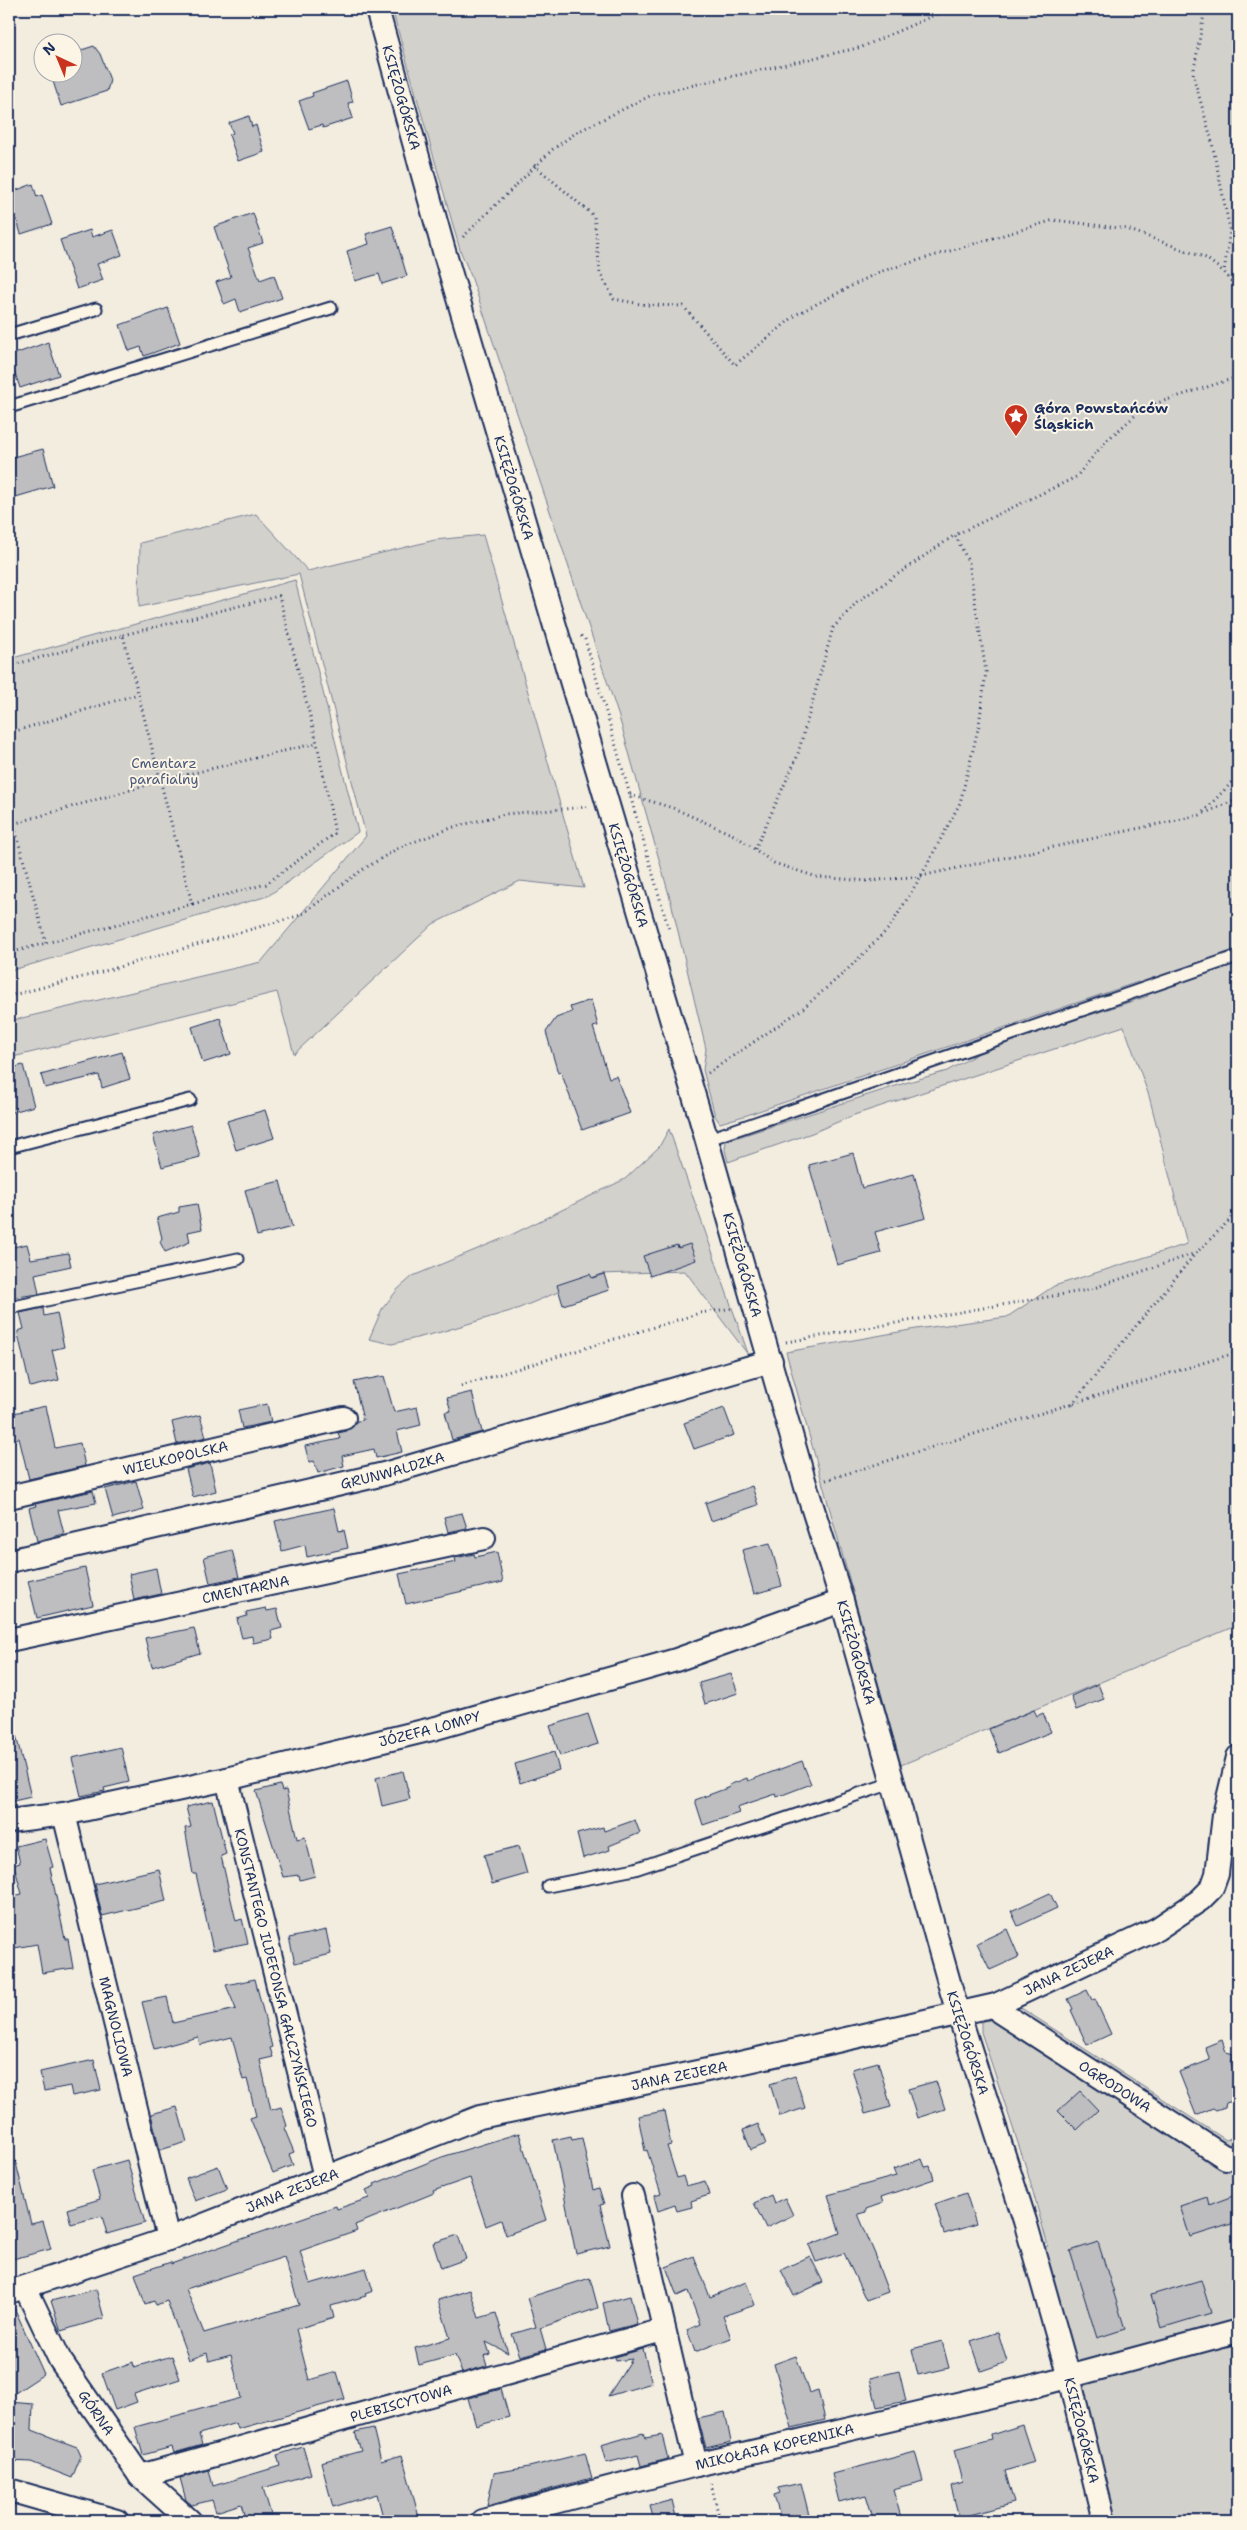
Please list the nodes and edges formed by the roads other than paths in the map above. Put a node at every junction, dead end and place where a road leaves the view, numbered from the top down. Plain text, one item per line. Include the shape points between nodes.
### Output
1 (377, 9) edge
2 (331, 308) dead end
3 (96, 309) dead end
4 (9, 335) edge
5 (9, 407) edge
6 (1238, 956) edge
7 (190, 1100) dead end
8 (706, 1140) junction
9 (9, 1147) edge
10 (238, 1259) dead end
11 (9, 1308) edge
12 (769, 1354) junction
13 (344, 1418) dead end
14 (9, 1497) edge
15 (484, 1538) dead end
16 (9, 1561) edge
17 (842, 1601) junction
18 (9, 1640) edge
19 (1238, 1757) edge
20 (227, 1780) junction
21 (892, 1783) junction
22 (64, 1814) junction
23 (9, 1821) edge
24 (548, 1886) dead end
25 (996, 2005) junction
26 (959, 2013) junction
27 (1238, 2156) edge
28 (325, 2178) junction
29 (633, 2196) dead end
30 (168, 2239) junction
31 (17, 2290) edge
32 (663, 2330) junction
33 (1238, 2331) edge
34 (1069, 2377) junction
35 (696, 2465) junction
36 (140, 2476) junction
37 (9, 2490) edge
38 (116, 2521) edge
39 (190, 2521) edge
40 (482, 2521) edge
41 (1104, 2521) edge

1 - 8 street, KSIĘŻOGÓRSKA via 444,251
2 - 5 lane
3 - 4 lane
6 - 8 lane
7 - 9 lane
8 - 12 street, KSIĘŻOGÓRSKA
10 - 11 lane
12 - 16 street, GRUNWALDZKA via 384,1474
12 - 17 street, KSIĘŻOGÓRSKA
13 - 14 street, WIELKOPOLSKA
15 - 18 street, CMENTARNA
17 - 20 street, JÓZEFA LOMPY via 676,1660 436,1728
17 - 21 street, KSIĘŻOGÓRSKA
19 - 25 street, JANA ZEJERA via 1212,1888 1157,1929
20 - 22 street, JÓZEFA LOMPY
20 - 28 street, KONSTANTEGO ILDEFONSA GAŁCZYŃSKIEGO
21 - 24 lane via 635,1869
21 - 26 street, KSIĘŻOGÓRSKA
22 - 23 street, JÓZEFA LOMPY
22 - 30 street, MAGNOLIOWA
25 - 26 street, JANA ZEJERA
25 - 27 street, OGRODOWA via 1000,2012 1226,2158
26 - 28 street, JANA ZEJERA via 480,2117
26 - 34 street, KSIĘŻOGÓRSKA via 1025,2221
28 - 30 street, JANA ZEJERA
29 - 32 street
30 - 31 street, JANA ZEJERA
31 - 36 street, GÓRNA via 60,2360
32 - 35 street
32 - 36 street, PLEBISCYTOWA
33 - 34 street
34 - 35 street, MIKOŁAJA KOPERNIKA
34 - 41 street, KSIĘŻOGÓRSKA
35 - 40 street, MIKOŁAJA KOPERNIKA
36 - 39 street, GÓRNA
37 - 38 street

